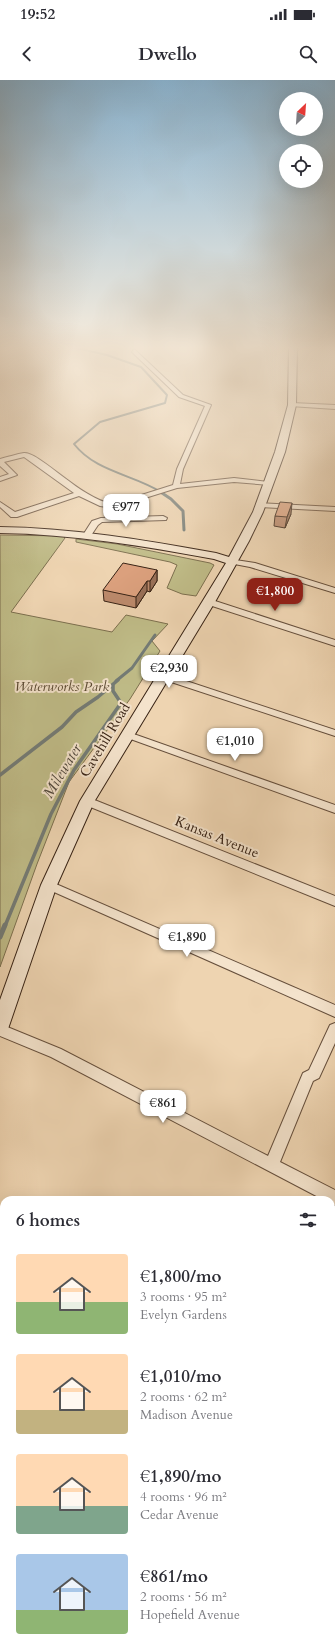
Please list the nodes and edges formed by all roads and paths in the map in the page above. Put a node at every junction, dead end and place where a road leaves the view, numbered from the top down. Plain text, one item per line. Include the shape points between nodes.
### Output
1 (202, 419) edge
2 (288, 419) edge
3 (0, 462) edge
4 (0, 479) edge
5 (268, 484) junction
6 (176, 486) junction
7 (80, 492) junction
8 (0, 504) edge
9 (260, 505) junction
10 (335, 509) edge
11 (163, 518) dead end
12 (0, 530) edge
13 (87, 535) junction
14 (232, 561) junction
15 (335, 591) edge
16 (209, 602) junction
17 (335, 643) edge
18 (162, 676) junction
19 (335, 733) edge
20 (128, 735) junction
21 (87, 801) junction
22 (335, 809) edge
23 (49, 885) junction
24 (335, 901) edge
25 (335, 1011) edge
26 (0, 1026) edge
27 (335, 1029) edge
28 (0, 1030) edge
29 (271, 1166) junction
30 (326, 1196) edge

1 - 6 street via 180,469
2 - 5 main road, Cavehill Road
3 - 4 street via 14,475
3 - 7 street via 25,455
5 - 6 street via 234,480
5 - 9 main road, Cavehill Road
6 - 7 street via 107,507
7 - 8 street via 14,515
9 - 10 street
9 - 14 main road, Cavehill Road
11 - 13 street via 101,520
12 - 13 main road
13 - 14 main road via 210,555
14 - 15 street
14 - 16 main road, Cavehill Road
16 - 17 street
16 - 18 main road, Cavehill Road
18 - 19 street
18 - 20 main road, Cavehill Road
20 - 21 main road, Cavehill Road
20 - 22 street
21 - 23 main road, Cavehill Road
21 - 24 street, Kansas Avenue
23 - 25 street
23 - 26 main road, Cavehill Road
27 - 29 street via 314,1074 308,1077
28 - 29 street via 56,1053
29 - 30 street

